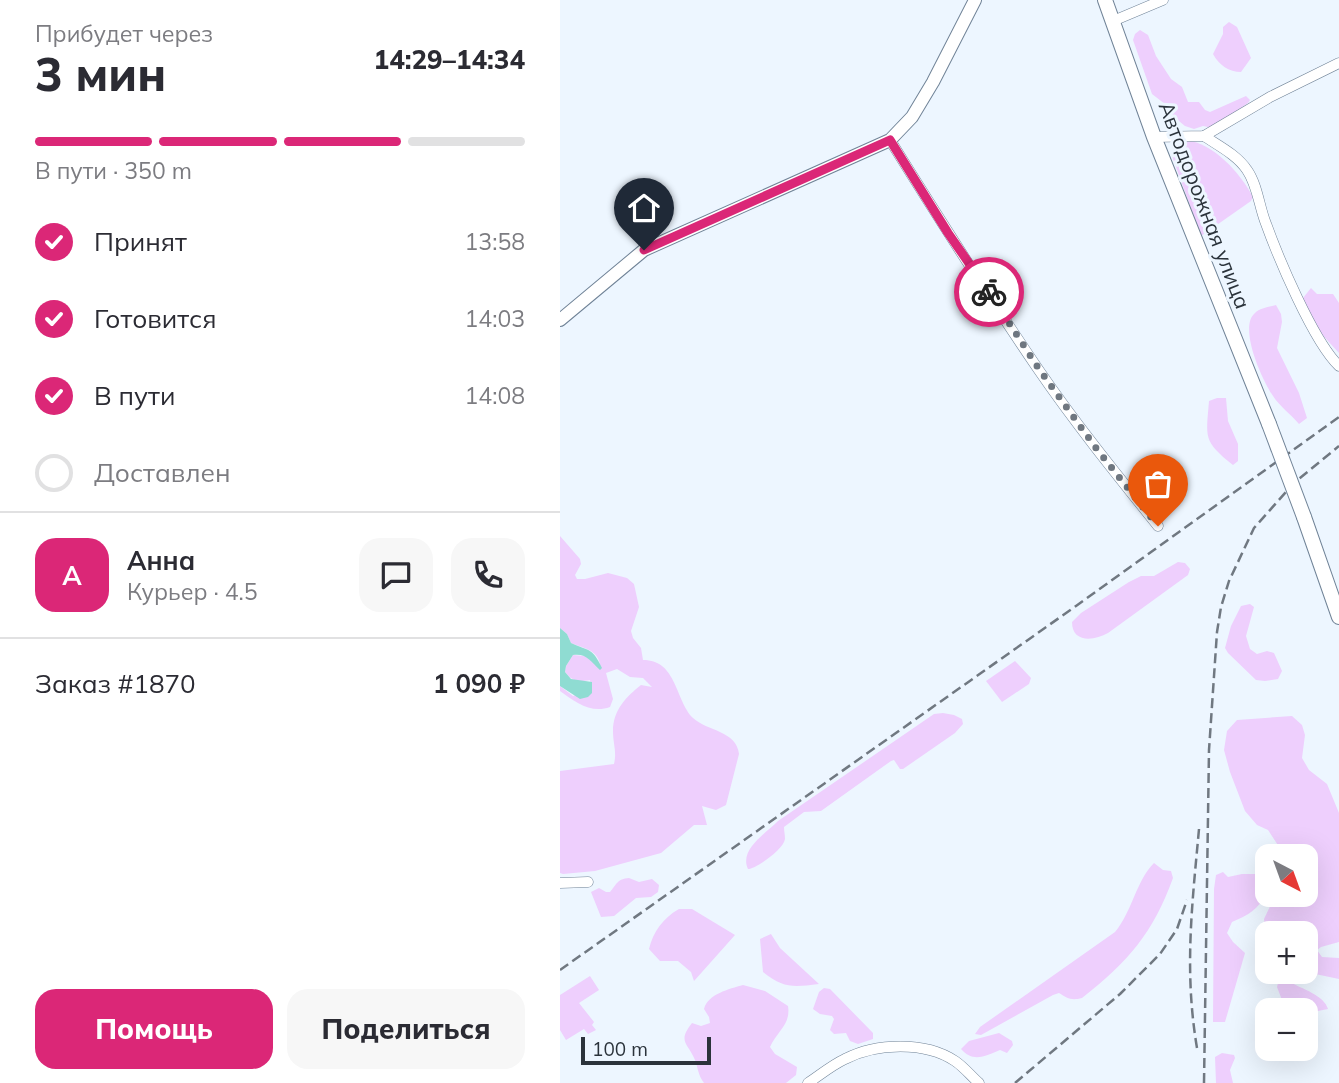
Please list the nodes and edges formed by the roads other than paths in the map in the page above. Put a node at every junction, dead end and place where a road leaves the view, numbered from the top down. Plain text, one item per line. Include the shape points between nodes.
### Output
1 (975, 0) edge
2 (1105, 0) edge
3 (1163, 0) edge
4 (1113, 21) junction
5 (1339, 63) edge
6 (1204, 136) junction
7 (1154, 137) junction
8 (890, 140) junction
9 (560, 320) edge
10 (1339, 366) edge
11 (1158, 526) dead end
12 (1339, 617) edge
13 (588, 882) dead end
14 (560, 883) edge
15 (808, 1083) edge
16 (979, 1083) edge

1 - 8 street via 926,94
2 - 4 main road, Автодорожная улица
3 - 4 street
4 - 7 main road, Автодорожная улица
5 - 6 street
6 - 7 street
6 - 10 street via 1246,169 1307,315
7 - 12 main road, Автодорожная улица, bridge via 1269,424
8 - 9 street via 644,250
8 - 11 street via 1039,369
13 - 14 street
15 - 16 street via 845,1059 909,1047 954,1060

